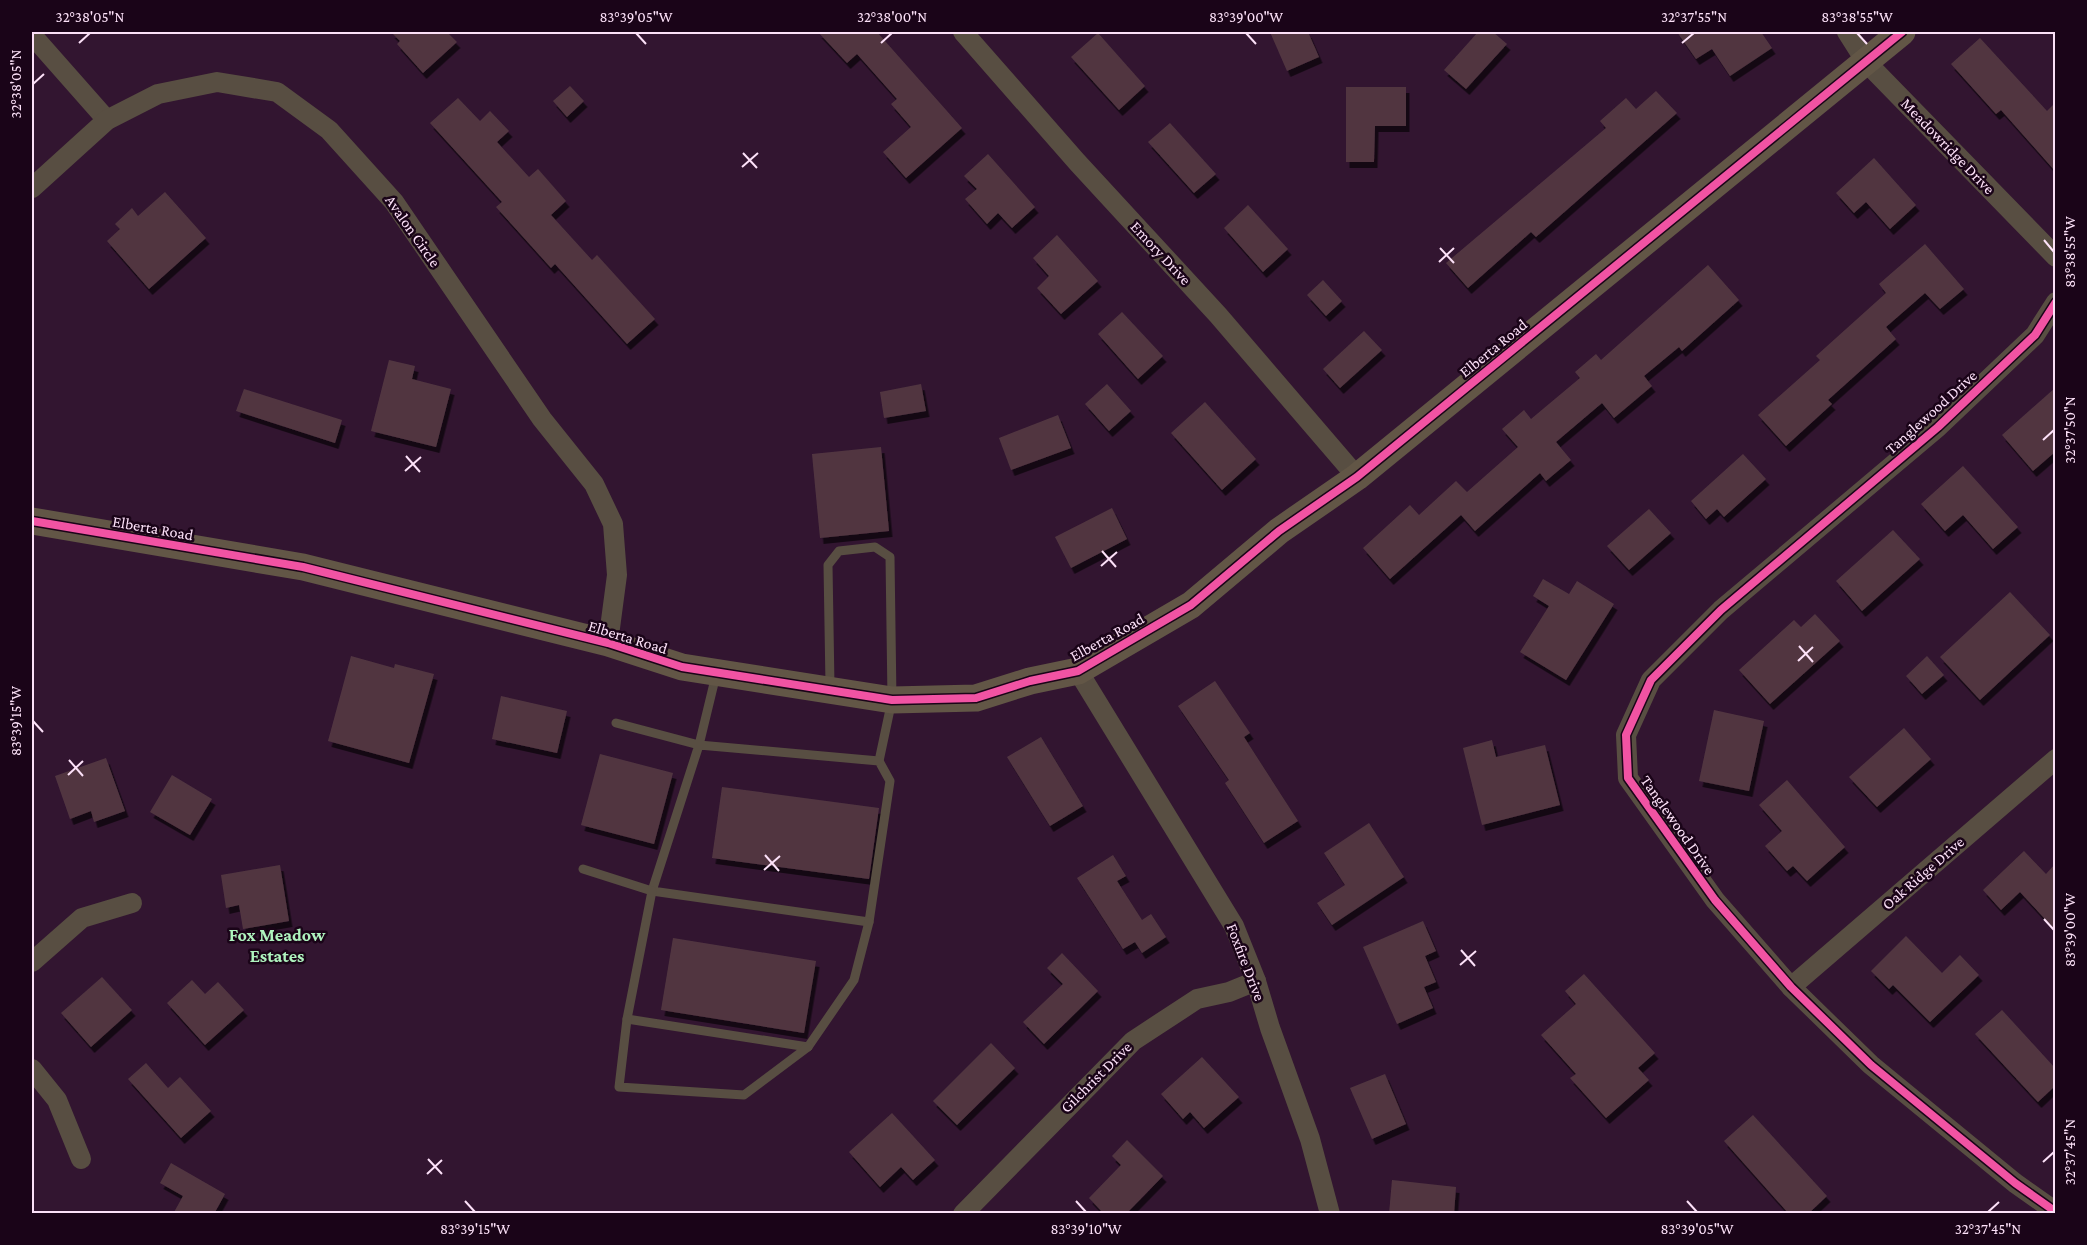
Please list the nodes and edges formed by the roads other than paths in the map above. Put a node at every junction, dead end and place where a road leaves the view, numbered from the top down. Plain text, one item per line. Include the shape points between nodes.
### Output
1 (963, 32) edge
2 (1847, 32) edge
3 (1902, 32) edge
4 (32, 35) edge
5 (1866, 62) junction
6 (107, 120) junction
7 (32, 188) edge
8 (2055, 256) edge
9 (2055, 302) edge
10 (1357, 477) junction
11 (32, 521) edge
12 (608, 643) junction
13 (1078, 671) junction
14 (716, 673) junction
15 (831, 692) junction
16 (891, 700) junction
17 (616, 723) dead end
18 (699, 745) junction
19 (2055, 759) edge
20 (879, 761) junction
21 (583, 869) dead end
22 (652, 891) junction
23 (132, 903) dead end
24 (869, 922) junction
25 (32, 962) edge
26 (1256, 981) junction
27 (1791, 987) junction
28 (627, 1019) junction
29 (808, 1047) junction
30 (32, 1069) edge
31 (81, 1159) dead end
32 (2055, 1212) edge
33 (963, 1214) edge
34 (1330, 1214) edge

1 - 10 street, Emory Drive via 1218,315
2 - 5 street, Meadowridge Drive
3 - 5 street, Elberta Road
4 - 6 street
5 - 8 street, Meadowridge Drive
5 - 10 street, Elberta Road
6 - 7 street, Avalon Circle
6 - 12 street, Avalon Circle via 158,94 217,82 278,92 329,130 394,202 542,419 594,484 613,524 616,575
9 - 27 street, Tanglewood Drive via 2035,335 1938,428 1721,610 1650,680 1626,735 1628,778 1715,900
10 - 13 street, Elberta Road via 1280,531 1191,605
11 - 12 street, Elberta Road via 303,567
12 - 14 street, Elberta Road via 682,667
13 - 16 street, Elberta Road via 976,698
13 - 26 street, Foxfire Drive via 1234,926
14 - 15 street, Elberta Road
14 - 18 lane
15 - 16 street, Elberta Road
15 - 16 lane via 828,566 839,551 875,547 890,557
16 - 20 lane
17 - 18 lane
18 - 20 lane
18 - 22 lane
19 - 27 street, Oak Ridge Drive
20 - 24 lane via 890,782
21 - 22 lane
22 - 24 lane
22 - 28 lane
23 - 25 street via 82,918
24 - 29 lane via 854,980
26 - 33 street, Gilchrist Drive via 1197,999 1133,1041
26 - 34 street, Foxfire Drive via 1310,1139
27 - 32 street, Tanglewood Drive via 1871,1065
28 - 29 lane
28 - 29 lane via 619,1087 744,1095
30 - 31 street via 57,1100

